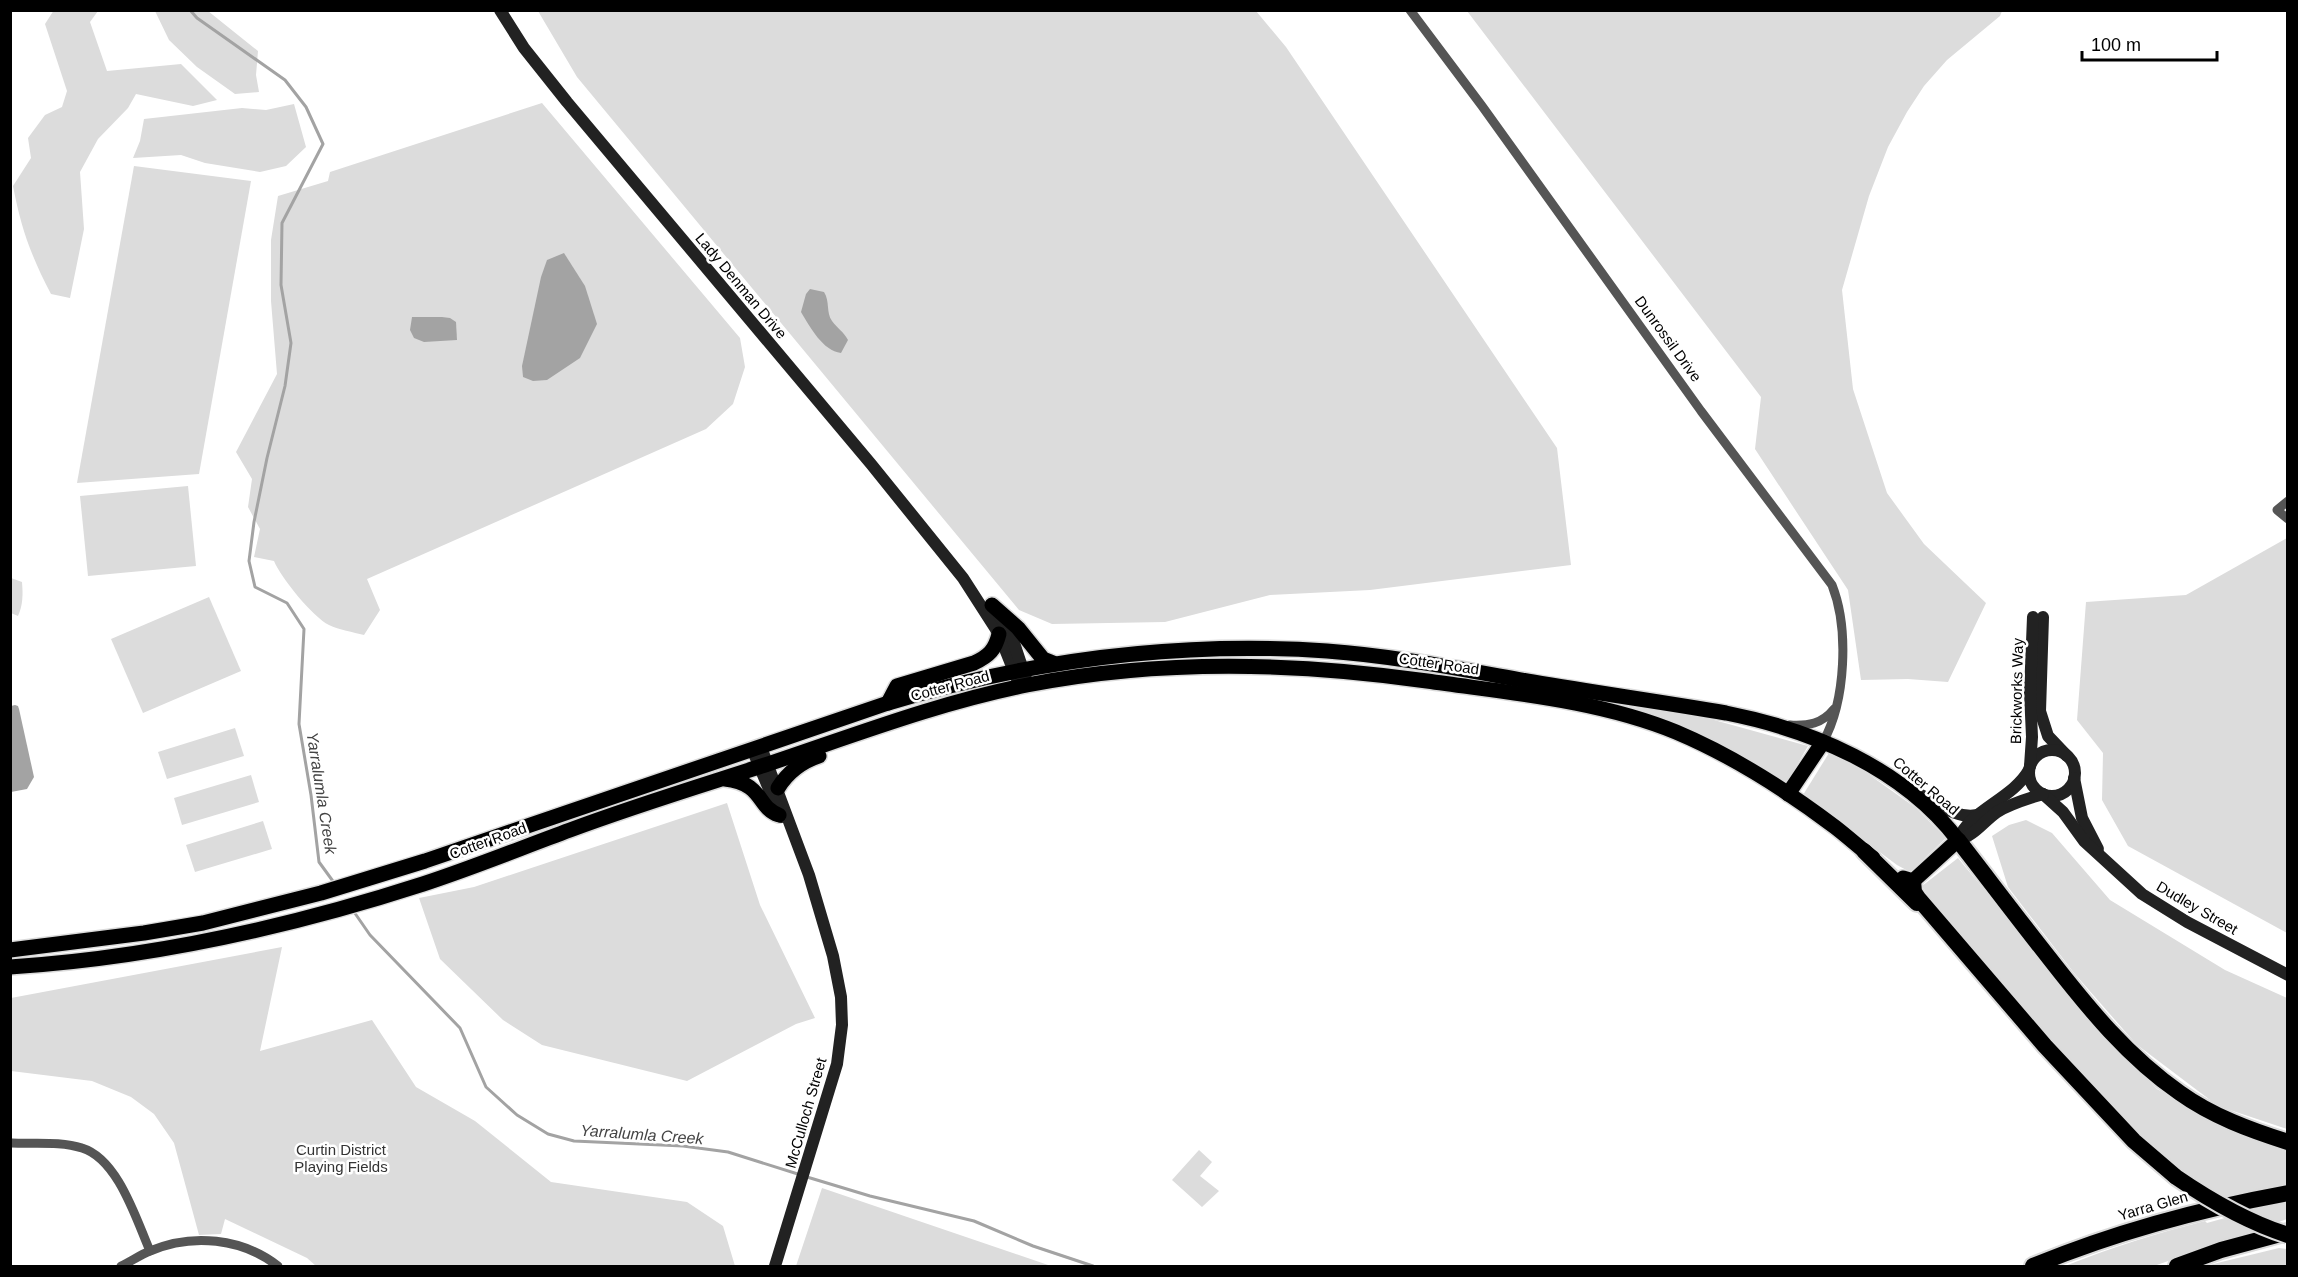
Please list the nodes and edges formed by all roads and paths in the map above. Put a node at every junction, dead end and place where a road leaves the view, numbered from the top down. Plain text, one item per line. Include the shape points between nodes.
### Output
1 (500, 10) edge
2 (1410, 10) edge
3 (2288, 501) edge
4 (2288, 519) edge
5 (963, 578) junction
6 (992, 605) junction
7 (999, 634) junction
8 (1053, 663) junction
9 (1018, 670) junction
10 (1023, 686) junction
11 (888, 703) junction
12 (1836, 705) junction
13 (897, 720) junction
14 (1764, 721) junction
15 (1823, 742) junction
16 (757, 748) junction
17 (2067, 756) junction
18 (763, 765) junction
19 (2029, 768) junction
20 (721, 778) junction
21 (2074, 778) junction
22 (1893, 780) junction
23 (778, 788) junction
24 (1788, 794) junction
25 (2043, 794) junction
26 (1981, 814) junction
27 (784, 821) junction
28 (1958, 840) junction
29 (1864, 851) junction
30 (2101, 855) junction
31 (1913, 881) junction
32 (1930, 913) junction
33 (10, 950) edge
34 (10, 967) edge
35 (2288, 975) edge
36 (2288, 1142) edge
37 (12, 1143) dead end
38 (2288, 1193) edge
39 (2288, 1233) edge
40 (150, 1251) junction
41 (121, 1266) edge
42 (278, 1266) edge
43 (775, 1266) edge
44 (2033, 1266) edge
45 (2177, 1266) edge

1 - 5 main road, Lady Denman Drive via 567,102
2 - 12 street, Dunrossil Drive via 1832,585 1841,616 1843,645
3 - 4 street via 2277,510
5 - 6 main road, Lady Denman Drive
5 - 7 main road, Lady Denman Drive
6 - 8 main road via 1018,628 1043,659
6 - 9 main road, Lady Denman Drive via 1013,640
7 - 9 main road, Lady Denman Drive
7 - 11 main road via 986,657 897,686
8 - 9 main road, Cotter Road
8 - 14 main road, Cotter Road via 1205,649 1327,651 1462,669
9 - 10 main road, Lady Denman Drive
9 - 11 main road, Cotter Road
10 - 13 main road, Cotter Road
10 - 24 main road, Cotter Road via 1143,669 1195,666 1312,668 1391,676 1531,697 1653,723 1698,742
11 - 16 main road, Cotter Road
12 - 14 street via 1825,718 1808,725
12 - 15 street, Dunrossil Drive
13 - 18 main road, Cotter Road
13 - 23 main road via 880,735 800,764
14 - 15 main road, Cotter Road
15 - 22 main road, Cotter Road
15 - 24 main road
16 - 18 main road, McCulloch Street
16 - 33 main road, Cotter Road via 321,893 203,923
17 - 19 main road via 2046,751 2036,756
17 - 19 main road, Brickworks Way via 2048,736 2040,711 2038,617 2030,692
17 - 21 main road
18 - 20 main road, Cotter Road
18 - 23 main road, McCulloch Street
18 - 27 main road, McCulloch Street
19 - 25 main road via 2033,786
19 - 26 main road via 2017,787
20 - 27 main road via 754,788 771,812
20 - 34 main road, Cotter Road via 422,884 275,926 161,949
21 - 25 main road via 2062,793
21 - 30 main road, Dudley Street via 2082,818
22 - 26 main road via 1955,813
22 - 28 main road, Cotter Road via 1936,815
23 - 27 main road, McCulloch Street
24 - 29 main road, Cotter Road
25 - 28 main road via 2005,808 1968,838
25 - 30 main road, Dudley Street via 2063,812 2078,836
26 - 28 main road via 1961,832
27 - 43 main road, McCulloch Street via 809,875 822,916 842,997 842,1025 837,1064
28 - 31 main road, Cotter Road
28 - 36 highway via 2085,1004 2145,1067 2217,1115
29 - 31 main road, Cotter Road via 1897,875
29 - 32 highway
30 - 35 main road, Dudley Street via 2156,904
31 - 32 highway via 1916,896
32 - 39 highway, bridge via 2134,1141 2202,1195 2239,1216
37 - 40 street via 70,1146 100,1158 118,1181
38 - 44 highway, Yarra Glen via 2144,1227
39 - 45 highway
40 - 41 street
40 - 42 street via 209,1239 257,1252

